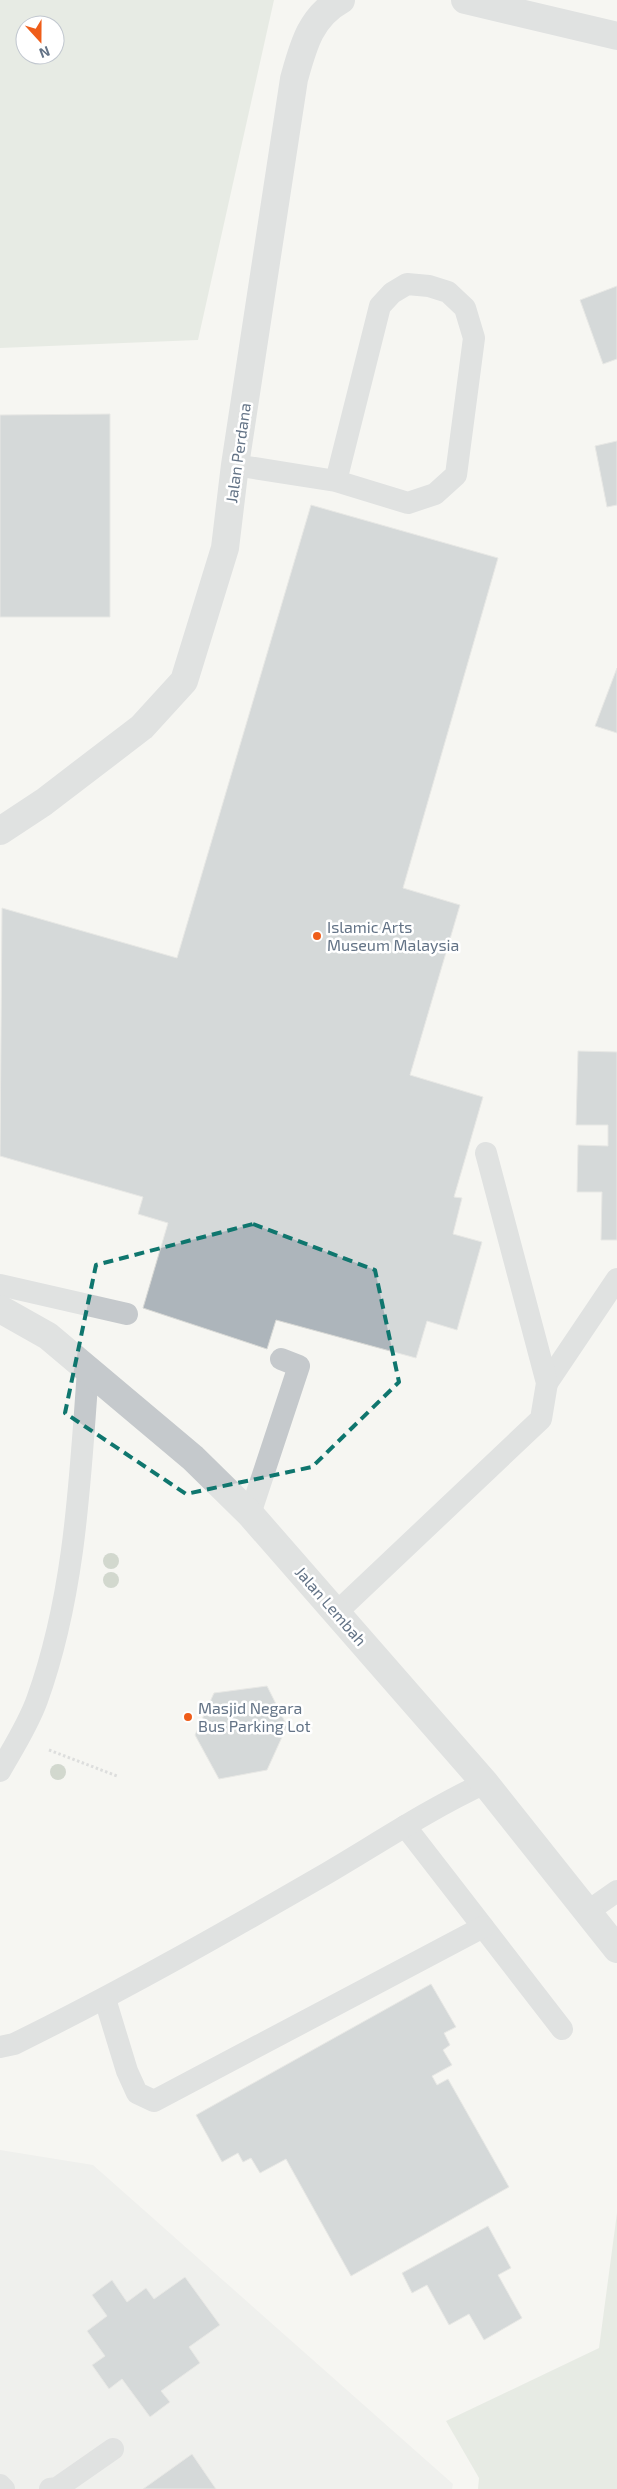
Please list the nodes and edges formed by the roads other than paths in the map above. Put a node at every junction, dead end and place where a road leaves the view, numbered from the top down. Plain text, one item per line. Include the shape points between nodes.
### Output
1 (342, 0) edge
2 (465, 0) edge
3 (617, 36) edge
4 (235, 465) junction
5 (336, 481) junction
6 (0, 831) edge
7 (486, 1153) dead end
8 (617, 1280) edge
9 (0, 1285) edge
10 (0, 1308) edge
11 (127, 1314) dead end
12 (281, 1359) dead end
13 (88, 1370) junction
14 (548, 1383) junction
15 (250, 1514) junction
16 (337, 1612) junction
17 (0, 1771) edge
18 (485, 1783) junction
19 (405, 1826) junction
20 (617, 1891) edge
21 (587, 1912) junction
22 (483, 1927) junction
23 (617, 1949) edge
24 (105, 1999) junction
25 (562, 2029) dead end
26 (0, 2047) edge
27 (113, 2449) dead end
28 (0, 2485) edge
29 (4, 2489) edge
30 (50, 2489) edge

1 - 4 street, Jalan Perdana via 328,7 306,38 294,79
2 - 3 street
4 - 5 lane
4 - 6 street, Jalan Perdana via 225,548 184,681 142,727 44,802
5 - 5 lane via 380,306 407,284 448,292 465,308 474,338 456,475 435,494 408,503
7 - 14 lane
8 - 14 lane
9 - 11 lane
10 - 13 street, Jalan Lembah via 48,1336
12 - 15 lane via 299,1366
13 - 15 street, Jalan Lembah via 193,1458
13 - 17 lane via 77,1517 61,1618 37,1701
14 - 16 lane via 540,1419
15 - 16 street, Jalan Lembah
16 - 18 street, Jalan Lembah
18 - 19 lane
18 - 21 street, Jalan Lembah
19 - 22 lane
19 - 24 lane
20 - 21 lane
21 - 23 street, Jalan Lembah
22 - 24 lane via 154,2101 137,2093
22 - 25 lane
24 - 26 lane via 14,2044
27 - 30 lane via 57,2488
28 - 29 lane

